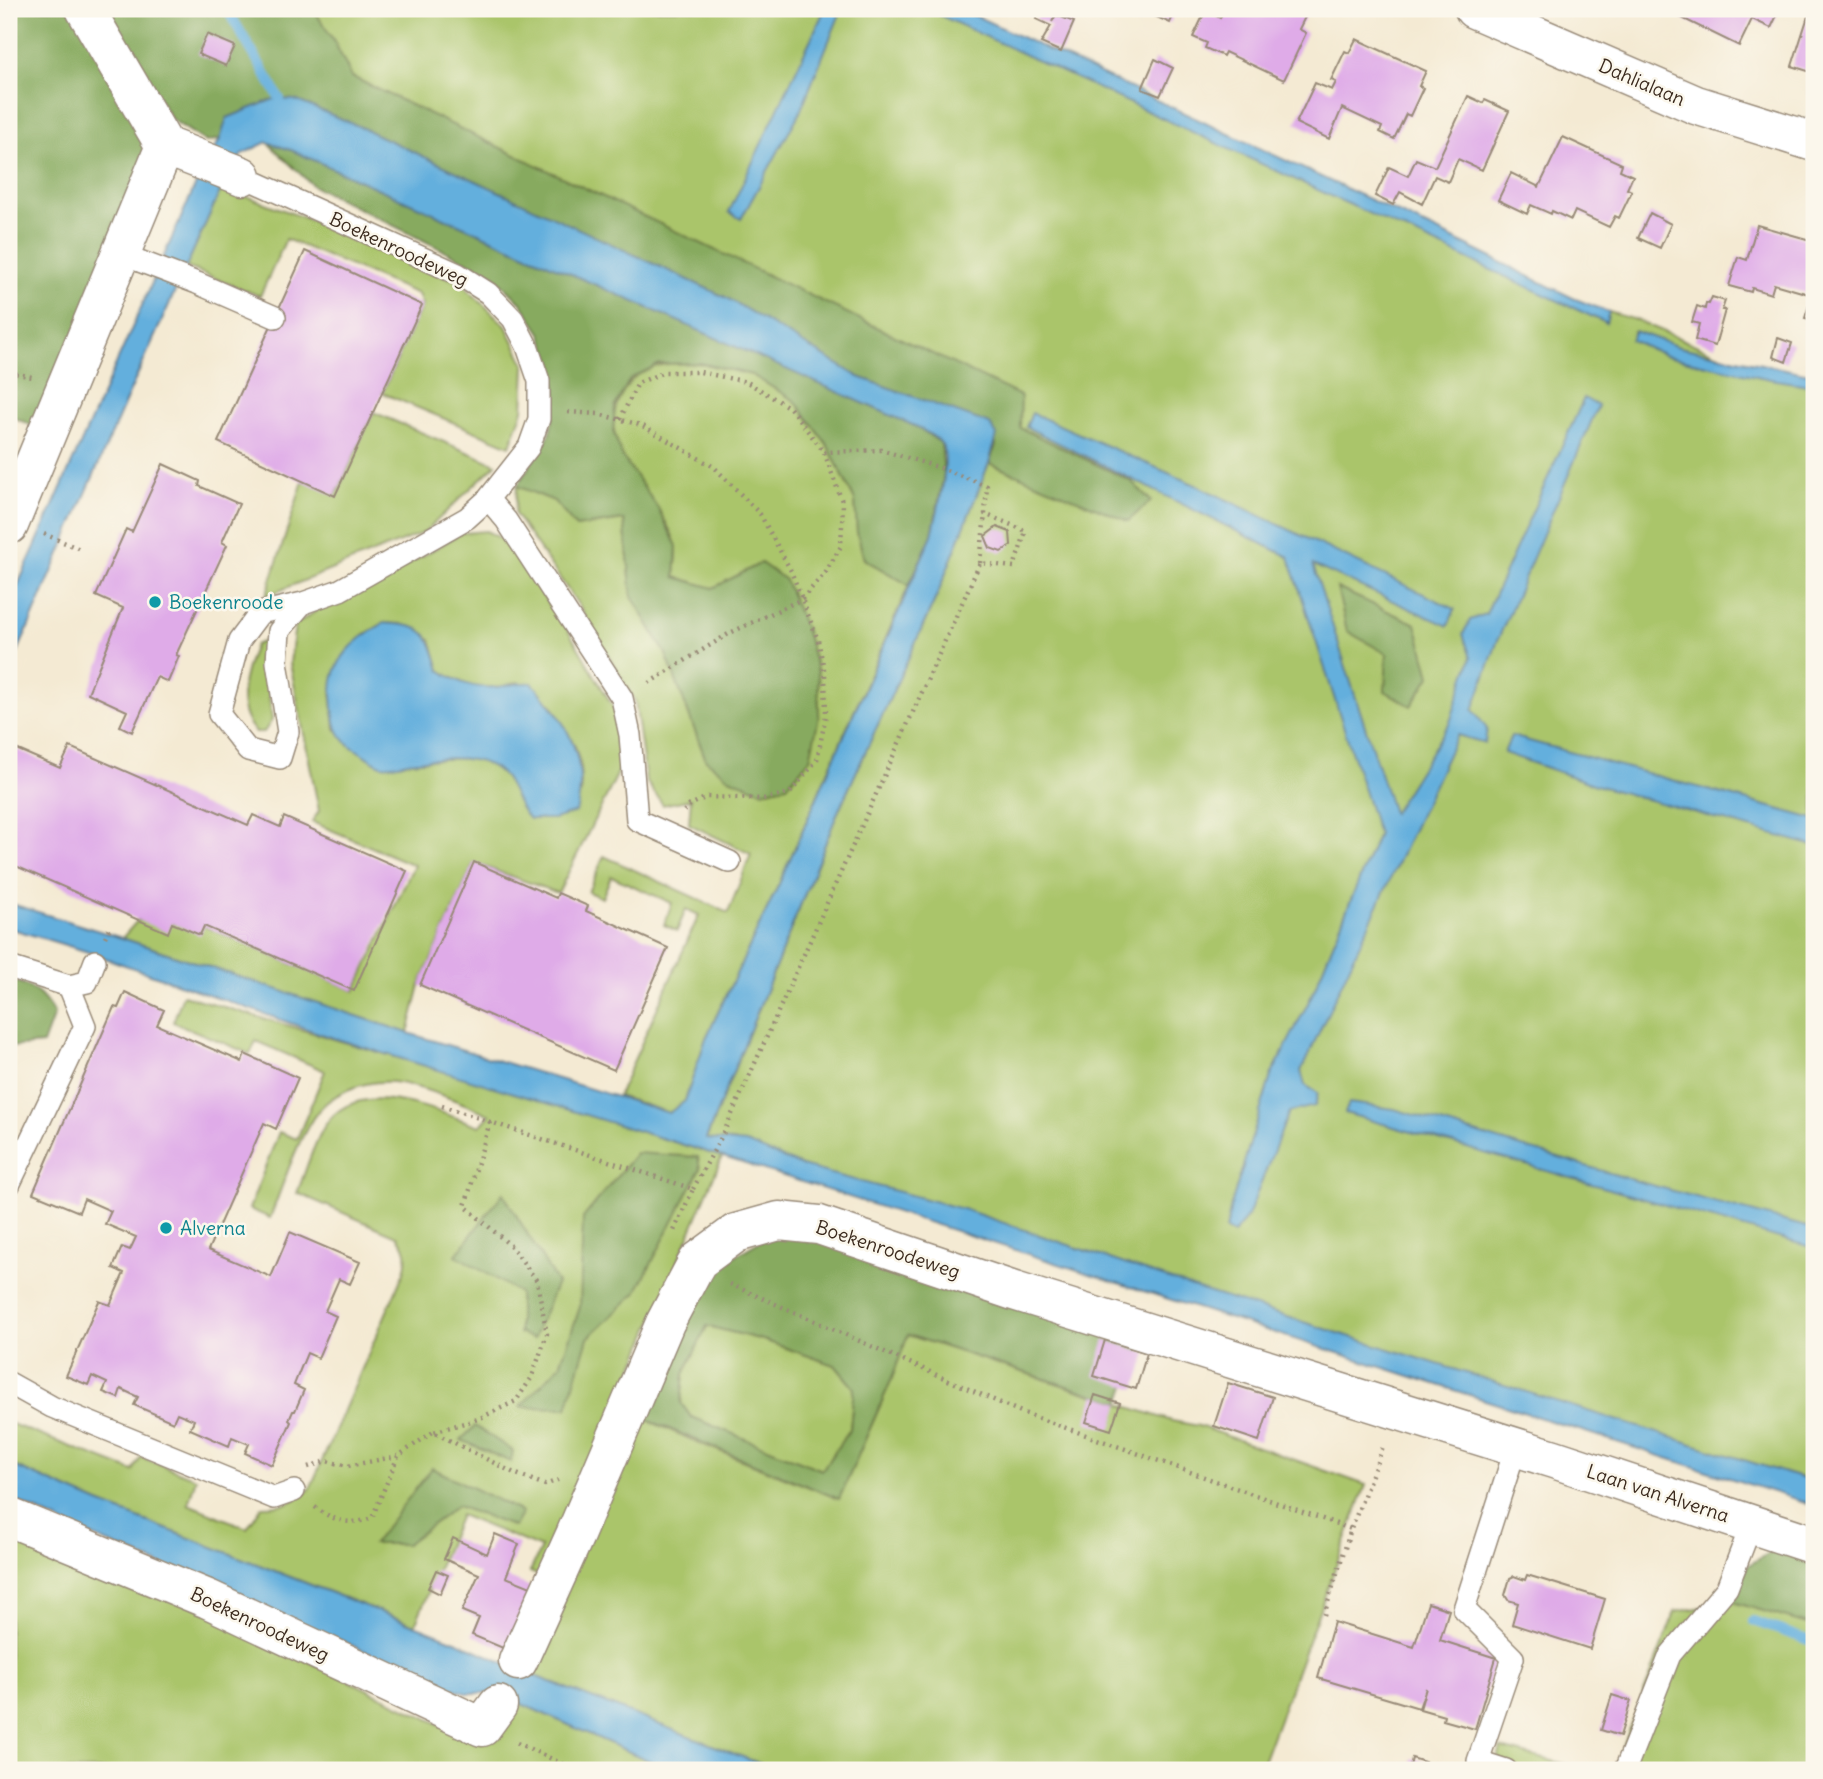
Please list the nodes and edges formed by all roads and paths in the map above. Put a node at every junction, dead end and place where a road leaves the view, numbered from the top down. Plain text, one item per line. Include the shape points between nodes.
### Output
1 (85, 9) edge
2 (1474, 9) edge
3 (1814, 142) edge
4 (182, 152) junction
5 (242, 176) joint
6 (133, 259) junction
7 (275, 317) dead end
8 (539, 410) junction
9 (620, 419) junction
10 (824, 452) junction
11 (488, 499) junction
12 (985, 514) junction
13 (23, 528) edge
14 (80, 549) dead end
15 (980, 563) junction
16 (802, 599) junction
17 (303, 603) junction
18 (622, 698) junction
19 (663, 832) junction
20 (730, 862) dead end
21 (95, 961) dead end
22 (9, 967) edge
23 (69, 986) junction
24 (442, 1106) dead end
25 (490, 1122) junction
26 (9, 1185) edge
27 (693, 1189) junction
28 (671, 1239) dead end
29 (694, 1268) junction
30 (9, 1383) edge
31 (1398, 1410) junction
32 (433, 1432) junction
33 (1509, 1445) junction
34 (398, 1456) junction
35 (562, 1487) dead end
36 (294, 1491) junction
37 (9, 1517) edge
38 (1752, 1524) junction
39 (1351, 1529) junction
40 (1814, 1545) edge
41 (1324, 1615) dead end
42 (518, 1661) dead end
43 (490, 1716) joint
44 (576, 1770) edge
45 (1506, 1770) edge
46 (1625, 1770) edge

1 - 4 street
2 - 3 street, Dahlialaan via 1696,105
4 - 5 street, Boekenroodeweg
4 - 6 street
5 - 8 lane, Boekenroodeweg via 458,274 488,293 513,319 527,346 539,381
6 - 7 lane
6 - 13 street
8 - 9 path
8 - 11 lane, Boekenroodeweg via 529,447
9 - 10 path via 638,383 664,372 700,372 747,383 790,408
9 - 16 path via 641,425 714,467 760,514
10 - 12 path via 881,450 941,468 987,486
10 - 16 path via 843,504 841,546
11 - 17 lane, Boekenroodeweg via 467,518 351,583
11 - 18 lane
12 - 15 path
12 - 15 path via 1026,531 1014,567
13 - 14 path
15 - 27 path via 724,1132
16 - 18 path via 730,634
16 - 19 path via 825,674 826,715 817,760 790,793 763,799 707,797 690,805
17 - 17 lane, Boekenroodeweg via 279,631 277,662 288,732 280,758 248,750 219,714 239,641 260,613
18 - 19 lane via 637,820
19 - 20 lane
21 - 23 lane via 87,982
22 - 23 lane
23 - 26 lane via 85,1026
24 - 25 path
25 - 27 path
25 - 32 path via 466,1206 512,1247 537,1281 547,1334 532,1377 516,1401 478,1419
27 - 28 path
29 - 31 street, Boekenroodeweg via 736,1233 779,1221 819,1225 1014,1291
29 - 39 path via 1021,1412
29 - 42 street, Boekenroodeweg
30 - 36 lane via 52,1407 274,1498
31 - 33 street, Boekenroodeweg
31 - 39 path
32 - 34 path
32 - 35 path via 545,1485 568,1475
33 - 38 street, Laan van Alverna
33 - 45 lane via 1464,1609 1513,1658 1478,1761
34 - 36 path via 348,1466 326,1461 309,1466
34 - 36 path via 372,1518 338,1522
37 - 43 street, Boekenroodeweg
38 - 40 street, Laan van Alverna
38 - 46 lane via 1727,1588 1670,1655
39 - 41 path
43 - 44 path

